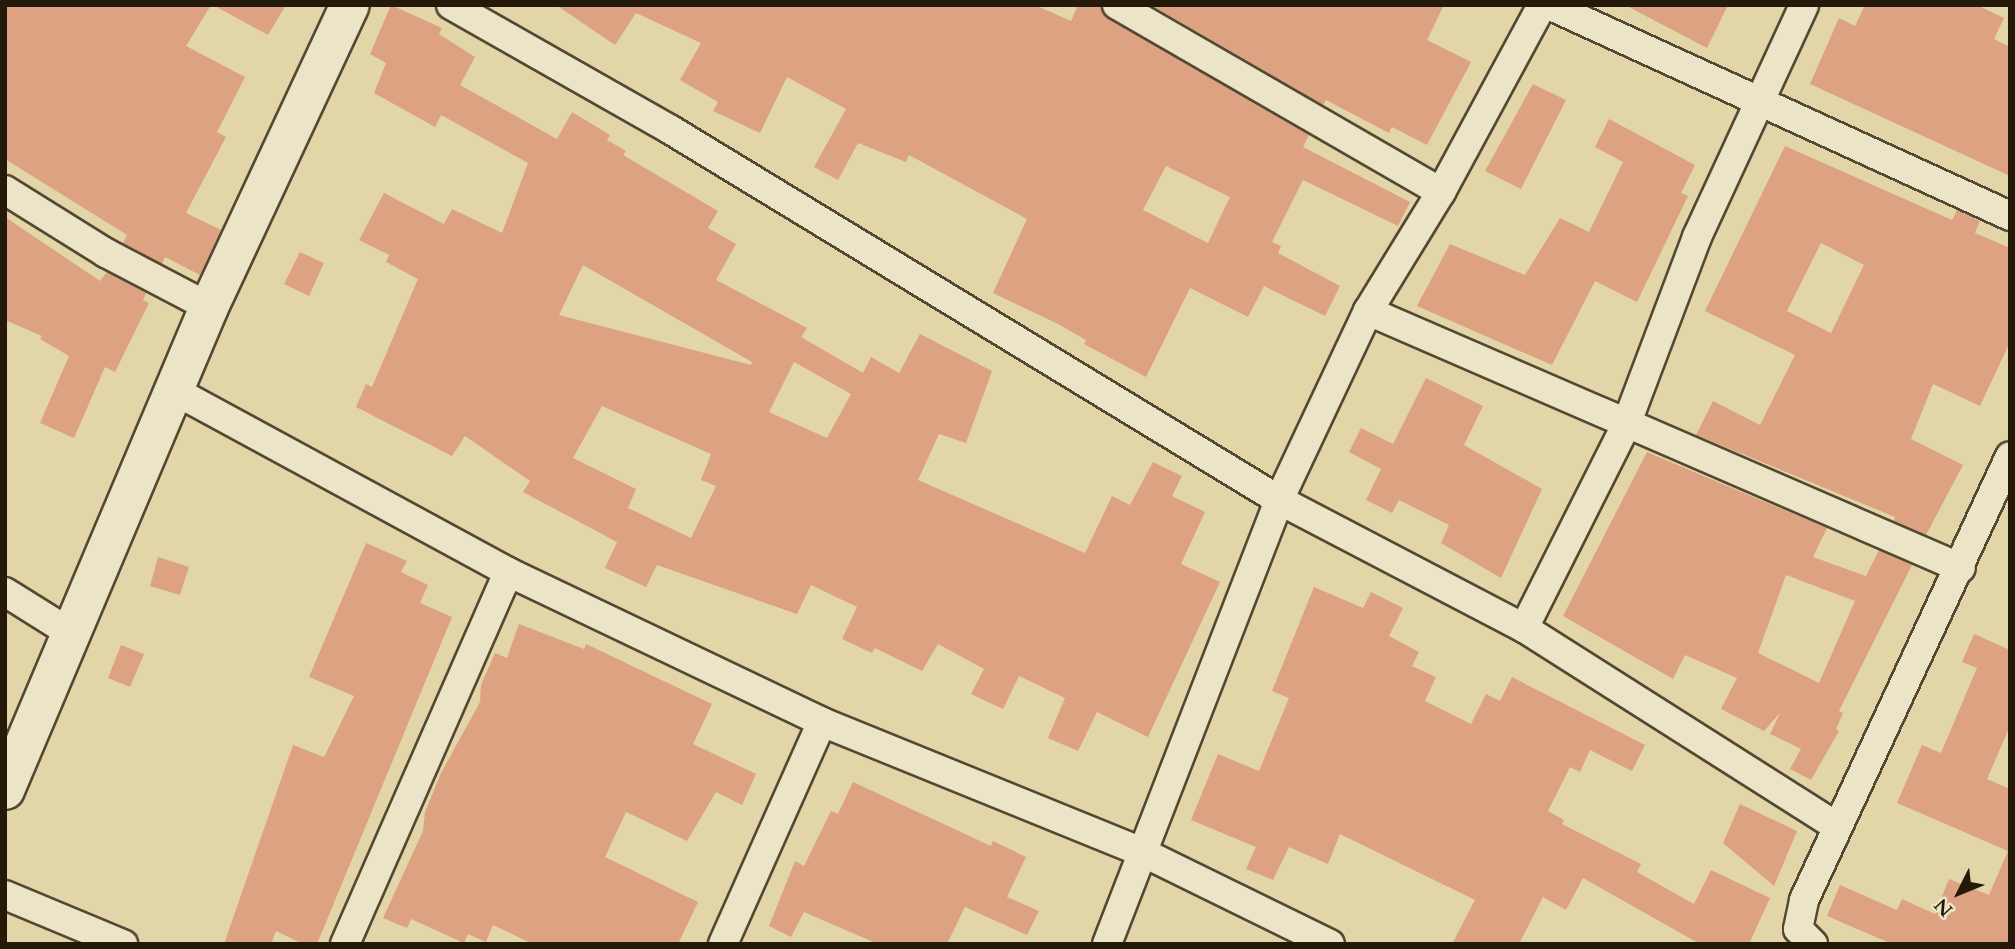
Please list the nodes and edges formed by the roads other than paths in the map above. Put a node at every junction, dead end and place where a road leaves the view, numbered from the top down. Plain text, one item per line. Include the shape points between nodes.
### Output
1 (350, 5) edge
2 (451, 5) edge
3 (1117, 5) edge
4 (1542, 5) edge
5 (1549, 5) edge
6 (1804, 5) edge
7 (1760, 99) junction
8 (5, 190) edge
9 (1441, 192) junction
10 (2010, 216) edge
11 (209, 306) junction
12 (1368, 311) junction
13 (175, 391) junction
14 (1626, 425) junction
15 (2010, 456) edge
16 (1279, 500) junction
17 (1961, 569) junction
18 (508, 572) junction
19 (5, 592) edge
20 (1524, 628) junction
21 (72, 634) junction
22 (822, 722) junction
23 (5, 790) edge
24 (1837, 827) junction
25 (1144, 853) junction
26 (5, 895) edge
27 (123, 944) edge
28 (345, 944) edge
29 (723, 944) edge
30 (1107, 944) edge
31 (1329, 944) edge
32 (1813, 944) edge

1 - 11 street
2 - 16 street via 671,130
3 - 9 street
4 - 9 street
5 - 7 street
6 - 7 street
7 - 10 street
7 - 14 street via 1697,237
8 - 11 street via 106,253
9 - 12 street
11 - 13 street
12 - 14 street
12 - 16 street
13 - 18 street
13 - 21 street
14 - 17 street
14 - 20 street
15 - 17 street
16 - 20 street
16 - 25 street
17 - 24 street
18 - 22 street
18 - 28 street
19 - 21 street
20 - 24 street
21 - 23 street
22 - 25 street
22 - 29 street
24 - 32 street via 1800,919 1798,929
25 - 30 street
25 - 31 street
26 - 27 street

